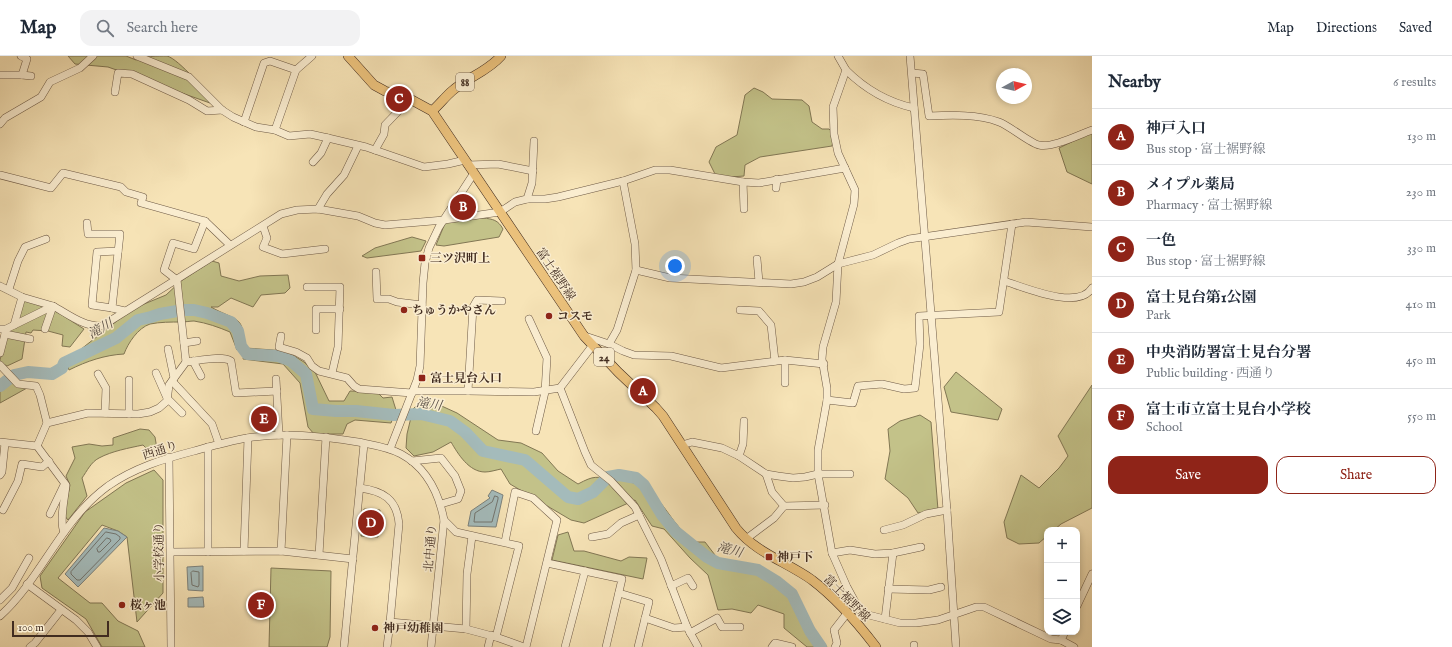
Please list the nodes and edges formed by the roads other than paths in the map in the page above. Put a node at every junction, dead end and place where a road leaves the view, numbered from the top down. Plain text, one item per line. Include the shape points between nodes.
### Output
1 (21, 56) edge
2 (93, 56) edge
3 (137, 56) edge
4 (312, 56) edge
5 (348, 56) edge
6 (501, 56) edge
7 (838, 56) edge
8 (910, 56) edge
9 (296, 70) junction
10 (846, 70) junction
11 (912, 73) junction
12 (0, 75) edge
13 (22, 75) junction
14 (31, 76) dead end
15 (115, 92) dead end
16 (410, 99) junction
17 (914, 108) junction
18 (222, 110) junction
19 (432, 111) junction
20 (244, 122) junction
21 (0, 124) edge
22 (275, 130) junction
23 (1092, 130) edge
24 (328, 138) junction
25 (534, 141) dead end
26 (358, 146) junction
27 (374, 150) junction
28 (313, 162) dead end
29 (467, 162) junction
30 (845, 168) junction
31 (533, 171) junction
32 (474, 173) junction
33 (0, 175) edge
34 (777, 179) junction
35 (623, 181) junction
36 (743, 182) junction
37 (776, 188) dead end
38 (526, 199) junction
39 (318, 209) junction
40 (744, 210) dead end
41 (500, 212) junction
42 (205, 220) junction
43 (444, 220) junction
44 (87, 223) dead end
45 (1012, 224) junction
46 (263, 226) junction
47 (1092, 227) edge
48 (925, 236) junction
49 (46, 239) dead end
50 (230, 245) junction
51 (325, 249) dead end
52 (118, 251) junction
53 (757, 259) dead end
54 (838, 264) junction
55 (636, 270) junction
56 (376, 272) dead end
57 (176, 280) junction
58 (1004, 281) junction
59 (759, 282) junction
60 (0, 286) edge
61 (307, 287) dead end
62 (1092, 288) edge
63 (9, 290) junction
64 (22, 296) junction
65 (502, 301) dead end
66 (422, 305) junction
67 (52, 306) junction
68 (112, 308) junction
69 (340, 309) junction
70 (740, 310) dead end
71 (125, 311) junction
72 (931, 315) junction
73 (529, 319) dead end
74 (14, 325) junction
75 (45, 329) dead end
76 (316, 330) dead end
77 (4, 331) edge
78 (281, 336) dead end
79 (584, 336) junction
80 (30, 339) dead end
81 (197, 341) dead end
82 (184, 344) junction
83 (608, 344) junction
84 (593, 345) junction
85 (168, 349) dead end
86 (0, 353) edge
87 (785, 360) junction
88 (775, 361) junction
89 (190, 362) junction
90 (824, 364) junction
91 (1, 367) edge
92 (156, 373) dead end
93 (332, 373) junction
94 (98, 374) dead end
95 (201, 376) dead end
96 (173, 379) junction
97 (276, 379) dead end
98 (129, 380) dead end
99 (785, 383) dead end
100 (560, 388) junction
101 (277, 391) junction
102 (468, 391) junction
103 (545, 392) junction
104 (412, 394) junction
105 (167, 398) junction
106 (827, 400) junction
107 (105, 413) junction
108 (182, 413) dead end
109 (129, 414) junction
110 (744, 421) dead end
111 (47, 423) junction
112 (536, 431) dead end
113 (279, 435) junction
114 (288, 435) junction
115 (326, 437) junction
116 (248, 438) junction
117 (3, 443) edge
118 (219, 444) junction
119 (364, 444) junction
120 (682, 445) junction
121 (37, 446) junction
122 (208, 447) junction
123 (390, 449) junction
124 (739, 456) junction
125 (169, 457) junction
126 (49, 461) junction
127 (412, 461) junction
128 (766, 474) junction
129 (818, 474) junction
130 (850, 474) dead end
131 (0, 475) edge
132 (65, 483) junction
133 (360, 488) junction
134 (441, 504) junction
135 (824, 505) junction
136 (784, 506) junction
137 (3, 510) dead end
138 (947, 510) junction
139 (50, 514) dead end
140 (639, 515) junction
141 (444, 520) junction
142 (884, 530) dead end
143 (64, 532) junction
144 (472, 536) junction
145 (592, 537) dead end
146 (746, 539) junction
147 (505, 542) junction
148 (922, 547) dead end
149 (244, 551) junction
150 (281, 551) junction
151 (170, 552) junction
152 (208, 552) junction
153 (832, 553) junction
154 (893, 553) junction
155 (319, 555) junction
156 (29, 558) dead end
157 (353, 559) junction
158 (548, 562) junction
159 (584, 571) junction
160 (1092, 574) edge
161 (27, 584) junction
162 (671, 586) junction
163 (693, 586) dead end
164 (941, 588) dead end
165 (888, 589) junction
166 (619, 593) junction
167 (0, 600) edge
168 (1080, 600) edge
169 (61, 610) junction
170 (848, 612) junction
171 (862, 613) junction
172 (954, 614) junction
173 (0, 615) edge
174 (645, 618) junction
175 (885, 618) junction
176 (855, 621) junction
177 (390, 622) junction
178 (434, 626) junction
179 (740, 627) dead end
180 (466, 629) junction
181 (688, 630) junction
182 (1064, 635) edge
183 (494, 636) junction
184 (1061, 640) junction
185 (35, 646) edge
186 (97, 647) edge
187 (171, 647) edge
188 (344, 647) edge
189 (387, 647) edge
190 (431, 647) edge
191 (488, 647) edge
192 (525, 647) edge
193 (565, 647) edge
194 (606, 647) edge
195 (638, 647) edge
196 (698, 647) edge
197 (772, 647) edge
198 (792, 647) edge
199 (835, 647) edge
200 (876, 647) edge
201 (956, 647) edge
202 (1074, 647) edge

1 - 13 street via 27,59
2 - 21 street via 80,68 50,82 41,96 5,118
3 - 18 street via 189,77
4 - 9 street
5 - 16 main road, 富士裾野線 / 24 via 374,85
6 - 19 main road, 88 via 494,64 452,90
7 - 10 street
8 - 11 street
9 - 20 street via 270,61 264,63
9 - 22 street
10 - 17 street via 864,87 900,105
10 - 30 street via 833,108 834,134 838,153
11 - 17 street
11 - 23 street via 923,74 929,116 976,117 999,122 1038,145 1056,143
12 - 13 street
13 - 14 street
15 - 18 street via 118,73 132,74 207,111
16 - 19 main road, 富士裾野線 / 24
16 - 27 street via 385,125 384,134
17 - 48 street
18 - 20 street
19 - 29 main road, 富士裾野線 / 24
20 - 22 street
22 - 24 street via 289,136 310,134
24 - 26 street
24 - 28 street via 321,153
25 - 31 street
26 - 27 street
26 - 39 street via 344,175
27 - 29 street via 424,167
29 - 31 street via 498,164
29 - 32 main road, 富士裾野線 / 24
30 - 34 street
30 - 54 street via 855,190 854,204
31 - 38 street
32 - 41 main road, 富士裾野線 / 24
32 - 43 street
33 - 42 street via 51,188 63,173 121,187 126,192 143,197 142,203
34 - 36 street via 759,183
34 - 37 street
35 - 36 street via 654,170 670,170
35 - 38 street via 545,199
35 - 55 street via 635,244
36 - 40 street
38 - 41 street via 515,202
39 - 43 street via 358,216 385,225
39 - 46 street via 281,214
41 - 43 street
41 - 79 main road, 富士裾野線 / 24
42 - 50 street
42 - 57 street via 194,249 173,243 164,270
43 - 66 street via 429,248 425,263
44 - 52 street via 88,234 120,234
45 - 47 street via 1035,222
45 - 48 street
45 - 58 street
46 - 50 street
46 - 51 street via 267,238 263,247 282,254
48 - 54 street via 898,243 873,255
48 - 72 street
49 - 63 street via 25,247
50 - 57 street
52 - 68 street
52 - 68 street via 97,252 92,305
53 - 59 street
54 - 59 street via 804,282
54 - 90 street via 836,302 823,347
55 - 59 street via 670,278
55 - 83 street via 617,330
56 - 66 street via 377,299
57 - 71 street
57 - 82 street
58 - 62 street via 1062,298 1082,296
58 - 72 street via 999,312
60 - 63 street
61 - 69 street via 340,287
63 - 64 street
64 - 67 street
64 - 74 street
65 - 102 street via 477,300 473,308
66 - 104 street via 420,366
67 - 71 street via 94,327 102,326
67 - 74 street
67 - 75 street
68 - 71 street
69 - 76 street via 316,309
69 - 93 street via 338,347
70 - 88 street via 759,310 771,325
72 - 106 street via 919,316 920,344 915,388 904,389 882,384 858,386 853,403
72 - 138 street
73 - 103 street via 548,358
74 - 77 street
77 - 80 street
77 - 86 street
78 - 93 street via 279,347 307,358 319,371
79 - 83 street
79 - 84 main road, 富士裾野線 / 24
81 - 82 street
82 - 89 street
83 - 88 street via 634,355 671,356 721,368
84 - 100 street
84 - 120 main road, 富士裾野線 / 24 via 656,408
85 - 96 street
87 - 88 street
87 - 90 street
87 - 99 street
89 - 95 street
89 - 96 street
89 - 101 street via 226,358 231,360 236,393
90 - 106 street
91 - 111 street via 18,384 36,386
92 - 105 street
93 - 104 street via 347,378 359,389
94 - 107 street via 106,388
96 - 105 street via 169,385
96 - 118 street via 212,424
97 - 101 street
98 - 109 street
100 - 103 street
100 - 140 street via 591,465 611,481
101 - 113 street
102 - 103 street
102 - 104 street
103 - 112 street
104 - 123 street
105 - 108 street
105 - 109 street via 159,408
106 - 129 street via 818,450
107 - 109 street
107 - 111 street via 88,413
110 - 124 street via 743,444
111 - 121 street
113 - 114 street, 西通り
113 - 116 street, 西通り
114 - 115 street, 西通り
114 - 150 street
115 - 119 street, 西通り
115 - 155 street
116 - 118 street, 西通り
116 - 149 street
117 - 121 street
117 - 131 street
118 - 122 street, 西通り
119 - 123 street, 西通り
119 - 133 street
120 - 124 street via 692,442 707,444
120 - 146 main road, 富士裾野線 / 24 via 736,528
121 - 126 street
122 - 125 street, 西通り
122 - 152 street
123 - 127 street, 北中通り
124 - 128 street
125 - 143 street, 西通り via 133,471 110,485 88,503
125 - 151 street, 小学校通り
126 - 132 street
126 - 137 street via 42,467 22,464 18,481
127 - 134 street, 北中通り via 430,481
127 - 134 street via 441,458 455,476 461,491 458,499
128 - 129 street via 794,478
128 - 136 street via 772,492
129 - 130 street
129 - 135 street
132 - 139 street
132 - 143 street via 62,519
133 - 157 street
133 - 177 street via 380,492 386,496 393,503 399,518
134 - 141 street, 北中通り
135 - 136 street
135 - 153 street
136 - 146 street via 774,518
138 - 142 street via 926,514 903,525
138 - 172 street
140 - 145 street via 621,523 608,534
140 - 162 street
141 - 144 street via 456,532
141 - 178 street, 北中通り
143 - 161 street, 西通り
144 - 147 street
144 - 180 street via 467,574
146 - 170 main road, 富士裾野線 / 24 via 811,580
147 - 158 street via 515,492 533,498 557,520
147 - 183 street via 518,546
148 - 154 street
149 - 150 street
149 - 152 street
150 - 155 street
151 - 152 street
151 - 187 street, 小学校通り
153 - 154 street via 850,550 875,554
153 - 171 street via 846,587
154 - 165 street
155 - 157 street
156 - 167 street via 12,588
157 - 188 street
158 - 159 street
158 - 192 street
159 - 166 street via 622,579
159 - 193 street
160 - 168 street
161 - 169 street
161 - 173 street, 西通り
162 - 163 street via 688,578
162 - 181 street
164 - 165 street
165 - 175 street
166 - 174 street via 649,602
166 - 194 street
169 - 185 street
169 - 186 street via 88,632
170 - 176 main road, 富士裾野線 / 24
170 - 199 street via 834,630 837,643
171 - 175 street
171 - 176 street
172 - 175 street via 938,620 916,623 900,623
172 - 184 street via 984,607 1051,638
172 - 201 street
174 - 181 street
174 - 195 street
176 - 200 main road, 富士裾野線 / 24
177 - 178 street
177 - 189 street
178 - 180 street
178 - 190 street, 北中通り
179 - 181 street via 722,627 717,618
180 - 183 street
181 - 196 street
182 - 184 street
183 - 191 street
183 - 192 street
184 - 202 street
197 - 198 street via 775,643

